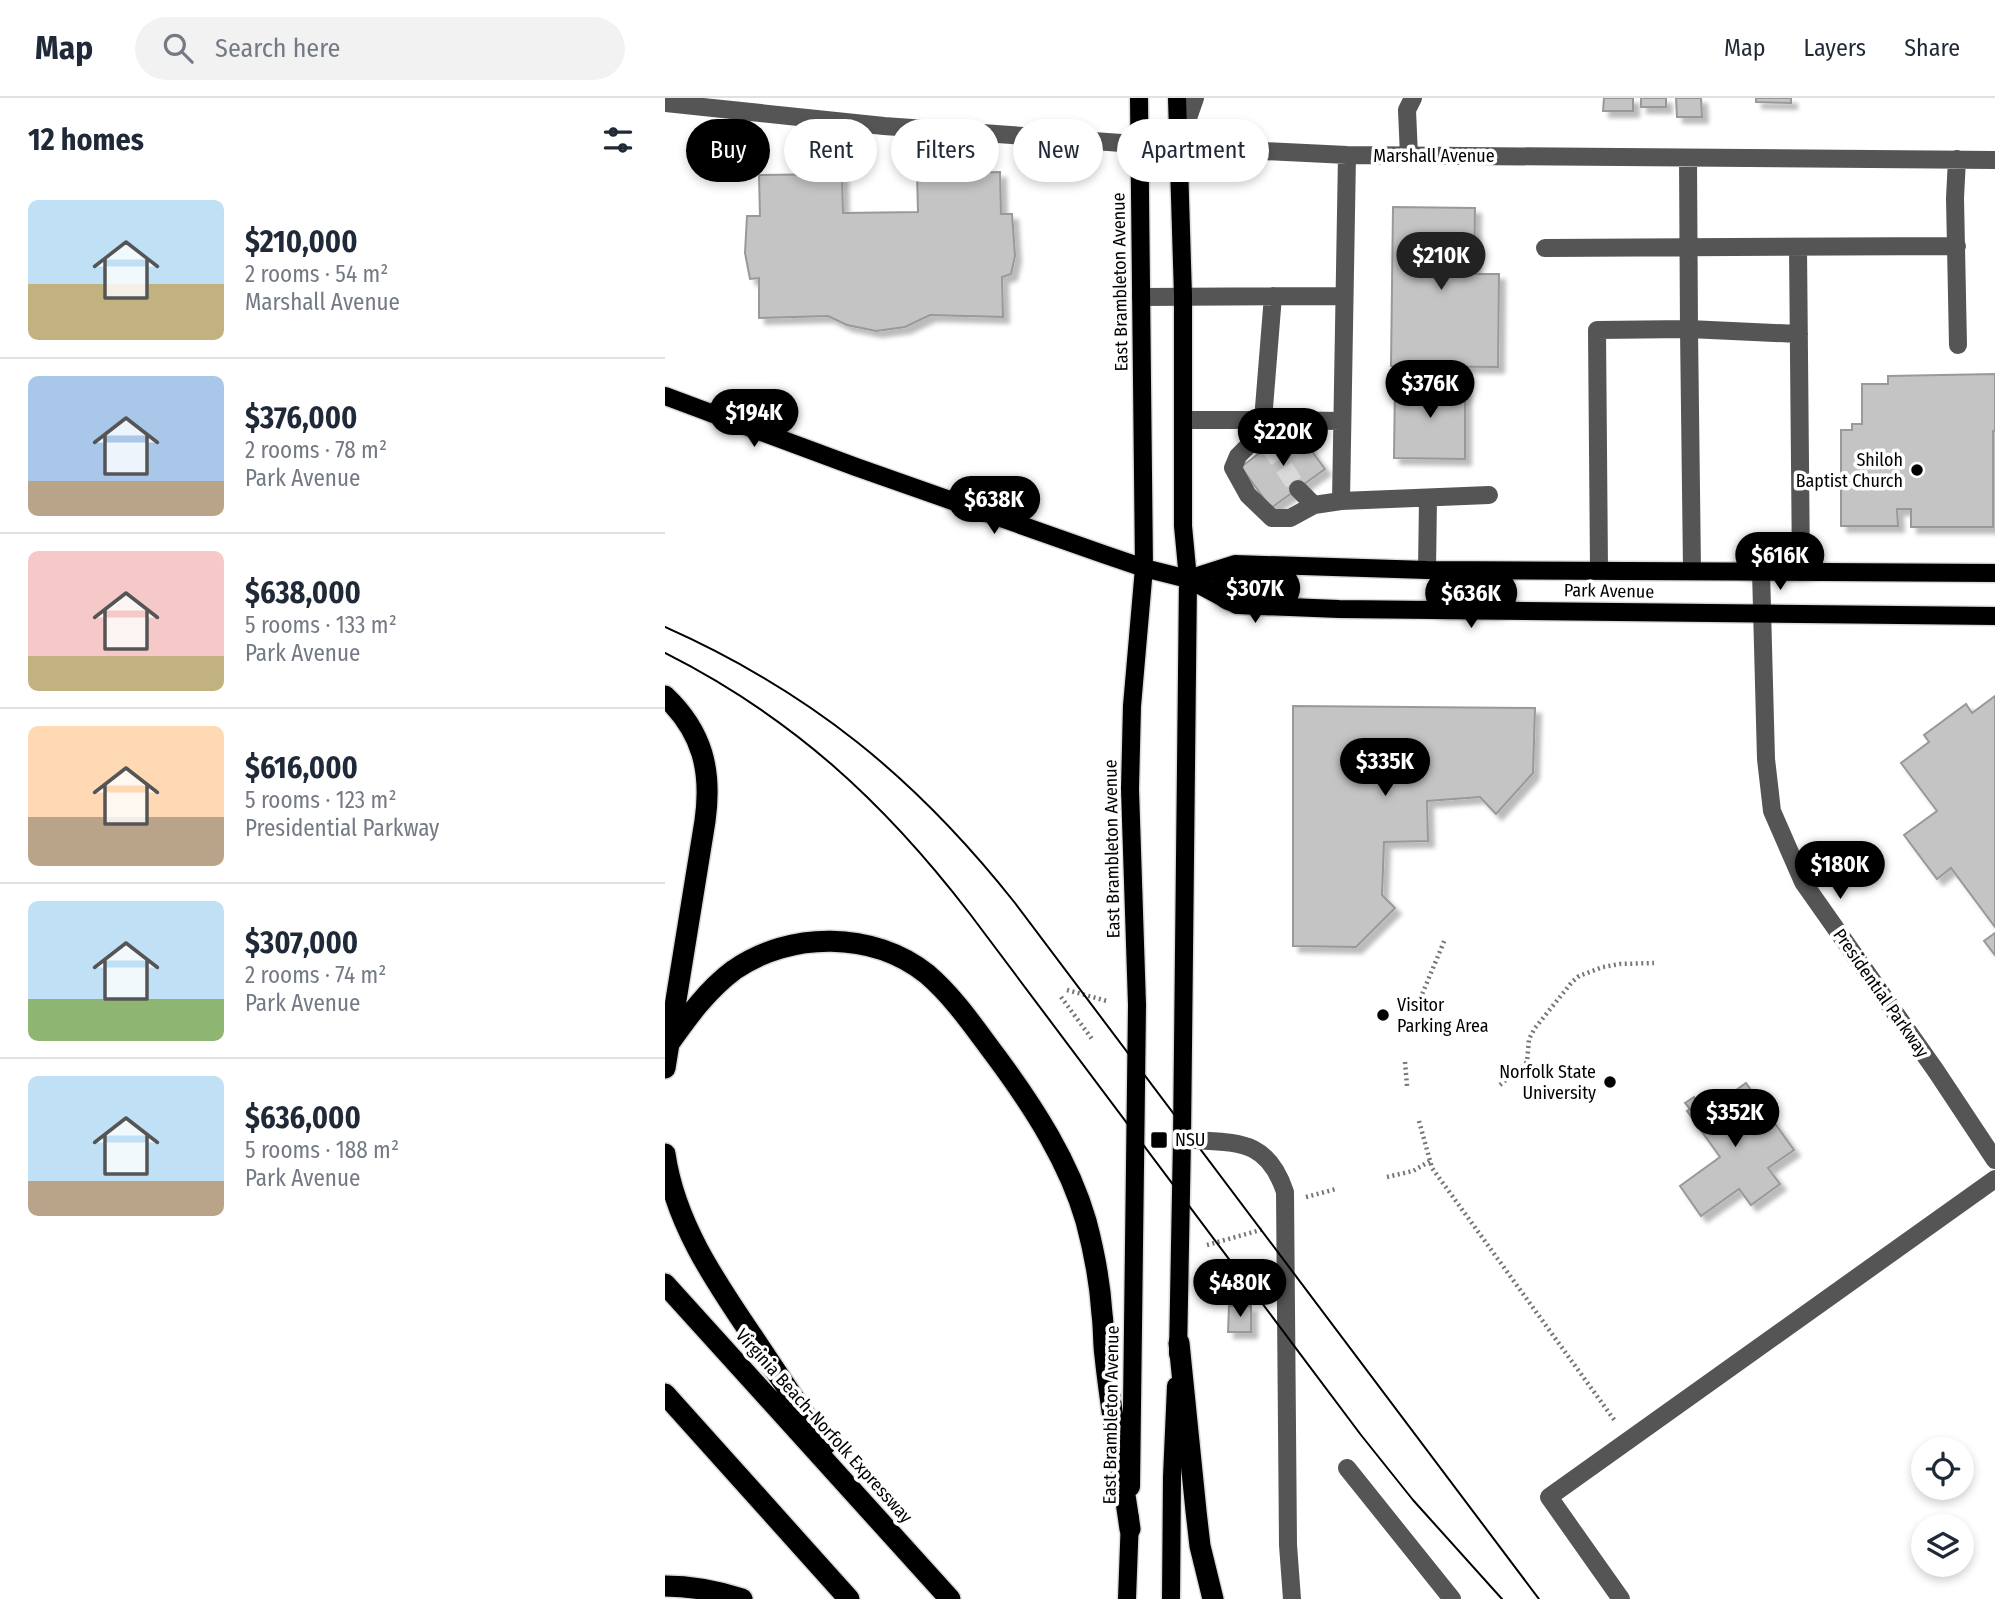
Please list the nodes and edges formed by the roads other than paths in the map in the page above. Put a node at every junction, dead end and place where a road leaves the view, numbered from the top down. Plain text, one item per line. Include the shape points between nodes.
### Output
1 (1139, 98) edge
2 (1177, 98) edge
3 (1195, 98) edge
4 (1413, 98) edge
5 (665, 103) edge
6 (1139, 119) edge
7 (1177, 119) edge
8 (1188, 119) edge
9 (1117, 142) edge
10 (1269, 151) edge
11 (1347, 155) junction
12 (1409, 156) junction
13 (1688, 158) junction
14 (1957, 159) junction
15 (1995, 160) edge
16 (1139, 182) edge
17 (1179, 182) edge
18 (1957, 246) junction
19 (1688, 247) junction
20 (1798, 247) junction
21 (1545, 248) dead end
22 (1183, 296) junction
23 (1273, 296) junction
24 (1344, 296) junction
25 (1141, 298) junction
26 (1689, 330) junction
27 (1799, 334) junction
28 (1958, 345) dead end
29 (665, 396) edge
30 (1183, 420) junction
31 (1342, 421) junction
32 (1265, 433) junction
33 (1298, 489) tunnel mouth
34 (1489, 495) dead end
35 (1427, 499) junction
36 (1341, 501) junction
37 (1314, 505) junction
38 (1144, 568) junction
39 (1599, 569) junction
40 (1427, 570) junction
41 (1692, 570) junction
42 (1761, 571) junction
43 (1801, 572) junction
44 (1995, 573) edge
45 (1188, 579) junction
46 (1761, 613) junction
47 (1995, 617) edge
48 (665, 696) edge
49 (668, 1045) junction
50 (665, 1069) edge
51 (1182, 1139) junction
52 (665, 1154) edge
53 (1995, 1160) edge
54 (1995, 1179) edge
55 (665, 1284) edge
56 (1179, 1343) junction
57 (665, 1394) edge
58 (1347, 1468) dead end
59 (867, 1508) junction
60 (1130, 1529) junction
61 (665, 1586) edge
62 (743, 1599) edge
63 (849, 1599) edge
64 (950, 1599) edge
65 (1127, 1599) edge
66 (1171, 1599) edge
67 (1213, 1599) edge
68 (1292, 1599) edge
69 (1452, 1599) edge
70 (1621, 1599) edge

1 - 6 main road, East Brambleton Avenue
2 - 7 main road
3 - 8 street
4 - 12 street via 1407,110
5 - 9 street, Marshall Avenue via 884,126
10 - 11 street, Marshall Avenue
11 - 12 street, Marshall Avenue
11 - 24 street
12 - 13 street, Marshall Avenue
13 - 14 street, Marshall Avenue
13 - 19 street
14 - 15 street, Marshall Avenue
14 - 18 street
16 - 25 main road, East Brambleton Avenue
17 - 22 main road
18 - 20 street
18 - 28 street
19 - 20 street
19 - 21 street
19 - 26 street
20 - 27 street
22 - 23 street
22 - 25 street
22 - 30 main road
23 - 24 street
23 - 32 street
24 - 31 street
25 - 38 main road, East Brambleton Avenue
26 - 27 street
26 - 39 street via 1597,330
26 - 41 street
27 - 43 street
29 - 38 main road, Park Avenue
30 - 32 street
30 - 45 main road
31 - 32 street
31 - 36 street
32 - 37 street via 1238,456 1233,468 1248,495 1272,518 1290,518
33 - 37 street
34 - 35 street
35 - 36 street
35 - 40 street
36 - 37 street
38 - 45 main road, Park Avenue
38 - 60 main road, East Brambleton Avenue via 1130,789 1137,1005
39 - 40 main road, Park Avenue
39 - 41 main road, Park Avenue
40 - 45 main road, Park Avenue via 1235,564
41 - 42 main road, Park Avenue
42 - 43 main road, Park Avenue
42 - 46 street, Presidential Parkway
43 - 44 main road, Park Avenue
45 - 46 main road, Park Avenue via 1237,605
45 - 51 main road
46 - 47 main road, Park Avenue
46 - 53 street, Presidential Parkway via 1772,811 1803,882
48 - 49 highway via 696,737 708,785
49 - 50 highway
49 - 60 highway via 702,1000 734,971 792,945 835,941 882,950 926,973 943,990 1040,1120 1085,1218 1099,1285 1104,1355
51 - 56 main road
51 - 68 street via 1251,1147 1275,1167 1285,1192
52 - 59 highway via 679,1208 713,1276
54 - 70 street via 1549,1497
55 - 59 highway, Virginia Beach-Norfolk Expressway
56 - 66 main road
56 - 67 highway via 1196,1511
57 - 63 highway
58 - 69 street
59 - 64 highway, Virginia Beach-Norfolk Expressway
60 - 65 main road, East Brambleton Avenue
61 - 62 highway via 707,1589

